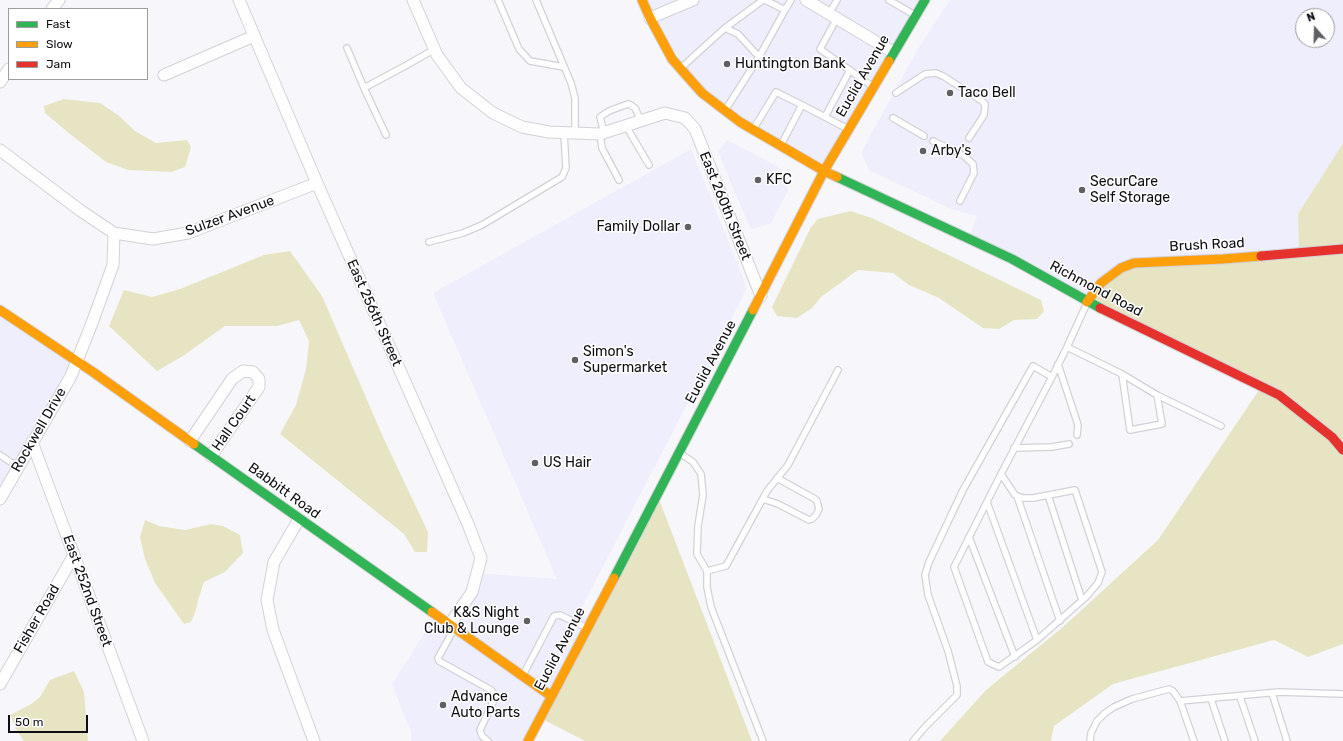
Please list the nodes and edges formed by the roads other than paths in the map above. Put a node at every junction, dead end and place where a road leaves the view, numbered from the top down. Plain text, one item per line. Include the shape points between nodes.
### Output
1 (59, 0) edge
2 (239, 0) edge
3 (413, 0) edge
4 (498, 0) edge
5 (536, 0) edge
6 (642, 0) edge
7 (693, 0) edge
8 (764, 0) edge
9 (790, 0) edge
10 (806, 0) edge
11 (837, 0) edge
12 (889, 0) edge
13 (925, 0) edge
14 (53, 8) edge
15 (785, 10) junction
16 (833, 16) junction
17 (915, 16) junction
18 (650, 18) junction
19 (725, 28) junction
20 (254, 36) junction
21 (347, 48) dead end
22 (434, 49) junction
23 (893, 52) junction
24 (759, 57) junction
25 (564, 67) junction
26 (680, 68) junction
27 (8, 70) edge
28 (850, 70) junction
29 (164, 75) dead end
30 (0, 82) edge
31 (873, 86) junction
32 (364, 88) junction
33 (896, 93) dead end
34 (802, 104) junction
35 (725, 111) junction
36 (825, 117) junction
37 (892, 118) dead end
38 (641, 121) junction
39 (626, 126) junction
40 (848, 129) junction
41 (753, 130) junction
42 (570, 133) junction
43 (602, 134) junction
44 (386, 135) dead end
45 (924, 136) dead end
46 (969, 138) dead end
47 (933, 141) dead end
48 (781, 145) junction
49 (0, 150) edge
50 (649, 165) dead end
51 (824, 171) junction
52 (619, 180) dead end
53 (317, 183) junction
54 (960, 201) dead end
55 (114, 233) junction
56 (429, 242) dead end
57 (1343, 250) edge
58 (761, 296) junction
59 (1087, 302) junction
60 (0, 310) edge
61 (1067, 347) junction
62 (77, 361) junction
63 (1058, 364) junction
64 (838, 370) dead end
65 (1122, 374) junction
66 (1052, 377) junction
67 (1157, 395) junction
68 (1221, 426) dead end
69 (1077, 435) dead end
70 (190, 441) junction
71 (32, 442) junction
72 (1069, 444) dead end
73 (1014, 448) junction
74 (1343, 450) edge
75 (679, 453) junction
76 (0, 454) edge
77 (211, 456) junction
78 (18, 466) junction
79 (1001, 474) junction
80 (777, 478) junction
81 (1048, 495) junction
82 (1017, 496) junction
83 (763, 498) junction
84 (0, 499) edge
85 (987, 502) junction
86 (299, 519) junction
87 (969, 537) junction
88 (74, 555) junction
89 (707, 571) junction
90 (1082, 600) junction
91 (1060, 621) junction
92 (452, 626) junction
93 (587, 628) junction
94 (1038, 640) junction
95 (1015, 656) junction
96 (523, 676) junction
97 (0, 684) edge
98 (1272, 693) junction
99 (1343, 694) edge
100 (551, 696) junction
101 (1240, 697) junction
102 (1211, 699) junction
103 (1180, 701) junction
104 (143, 741) edge
105 (314, 741) edge
106 (488, 741) edge
107 (528, 741) edge
108 (762, 741) edge
109 (913, 741) edge
110 (1090, 741) edge
111 (1194, 741) edge
112 (1225, 741) edge
113 (1255, 741) edge
114 (1287, 741) edge

1 - 14 street
2 - 20 street, East 256th Street
3 - 22 street
4 - 25 lane via 519,49 530,61
5 - 25 lane
6 - 18 main road
7 - 18 street
8 - 15 lane
8 - 19 lane
9 - 15 lane
10 - 16 street
11 - 16 lane
12 - 17 lane
13 - 17 main road, Euclid Avenue
15 - 24 lane
16 - 23 street
16 - 28 lane via 820,49
17 - 23 main road, Euclid Avenue
18 - 26 main road via 672,59
19 - 24 lane via 738,34
19 - 26 lane
20 - 29 street
20 - 53 street, East 256th Street
21 - 32 lane
22 - 32 lane
22 - 42 street via 461,88 493,113 522,126 549,132
23 - 31 main road, Euclid Avenue
24 - 35 lane
25 - 42 lane via 575,98
26 - 35 main road via 702,93
27 - 30 street
28 - 31 lane
28 - 36 lane
31 - 40 main road, Euclid Avenue
32 - 44 lane
33 - 46 lane via 925,74 936,72 943,76 985,104 984,115
34 - 36 lane
34 - 41 lane via 776,92
34 - 48 lane
35 - 41 main road
36 - 40 lane
37 - 45 lane
38 - 39 street
38 - 43 lane via 635,108 629,104 625,105 600,117
38 - 58 street, East 260th Street via 665,113 685,118 695,129
39 - 43 street
39 - 50 lane
40 - 51 main road, Euclid Avenue
41 - 48 main road
42 - 43 street
42 - 56 lane via 566,168 562,177 482,225 463,234
43 - 52 lane via 602,148
47 - 54 lane via 964,156 973,164 974,172
48 - 51 main road
49 - 55 street, Sulzer Avenue
51 - 58 main road, Euclid Avenue
51 - 59 main road, Richmond Road via 1012,259
53 - 55 street, Sulzer Avenue via 188,233 153,239
53 - 92 street, East 256th Street via 481,558 472,592
55 - 62 street, Rockwell Drive via 112,265
57 - 59 main road, Brush Road via 1134,263 1121,268 1101,283
58 - 75 main road, Euclid Avenue
59 - 61 lane
59 - 74 main road, Richmond Road via 1279,395 1332,437
60 - 62 main road, Babbitt Road
61 - 63 lane
61 - 65 lane
62 - 70 main road, Babbitt Road
62 - 71 street, Rockwell Drive via 71,376
63 - 66 lane
63 - 69 lane via 1078,425
64 - 80 lane via 788,465
65 - 67 lane
65 - 67 lane via 1130,430 1162,424
66 - 73 lane
66 - 109 lane via 1033,366 963,490 929,562 925,575 928,595 948,651 957,695
67 - 68 lane
70 - 77 main road, Babbitt Road
70 - 77 street, Hall Court via 232,378 243,370 253,372 259,379 259,387
71 - 78 street, Rockwell Drive
71 - 88 street, East 252nd Street
72 - 73 lane
73 - 79 lane
75 - 89 lane via 693,462 701,474 703,496 697,554
75 - 93 main road, Euclid Avenue
76 - 78 lane
77 - 86 main road, Babbitt Road
78 - 84 street, Rockwell Drive
79 - 82 lane
79 - 85 lane
80 - 83 lane
80 - 83 lane via 815,499 819,509 816,515 809,520
81 - 82 lane via 1033,498
81 - 90 lane
81 - 90 lane via 1075,490 1102,572 1098,583
82 - 91 lane
83 - 89 lane via 726,566
85 - 87 lane
85 - 94 lane
86 - 92 main road, Babbitt Road
86 - 105 street via 274,562 266,600 273,630
87 - 95 lane
87 - 95 lane via 954,567 987,660 999,667
88 - 97 street, Fisher Road
88 - 104 street, East 252nd Street
89 - 108 lane via 711,607
90 - 91 lane
91 - 94 lane
92 - 96 main road, Babbitt Road
92 - 106 lane via 438,658 494,694 494,700 480,730
93 - 96 lane via 560,614 554,616
93 - 100 main road, Euclid Avenue
94 - 95 lane
96 - 100 main road, Babbitt Road
98 - 99 lane
98 - 101 lane
98 - 114 lane
100 - 107 main road, Euclid Avenue
101 - 102 lane
101 - 113 lane
102 - 103 lane
102 - 112 lane
103 - 110 lane via 1169,689 1132,698 1114,707 1097,721
103 - 111 lane

